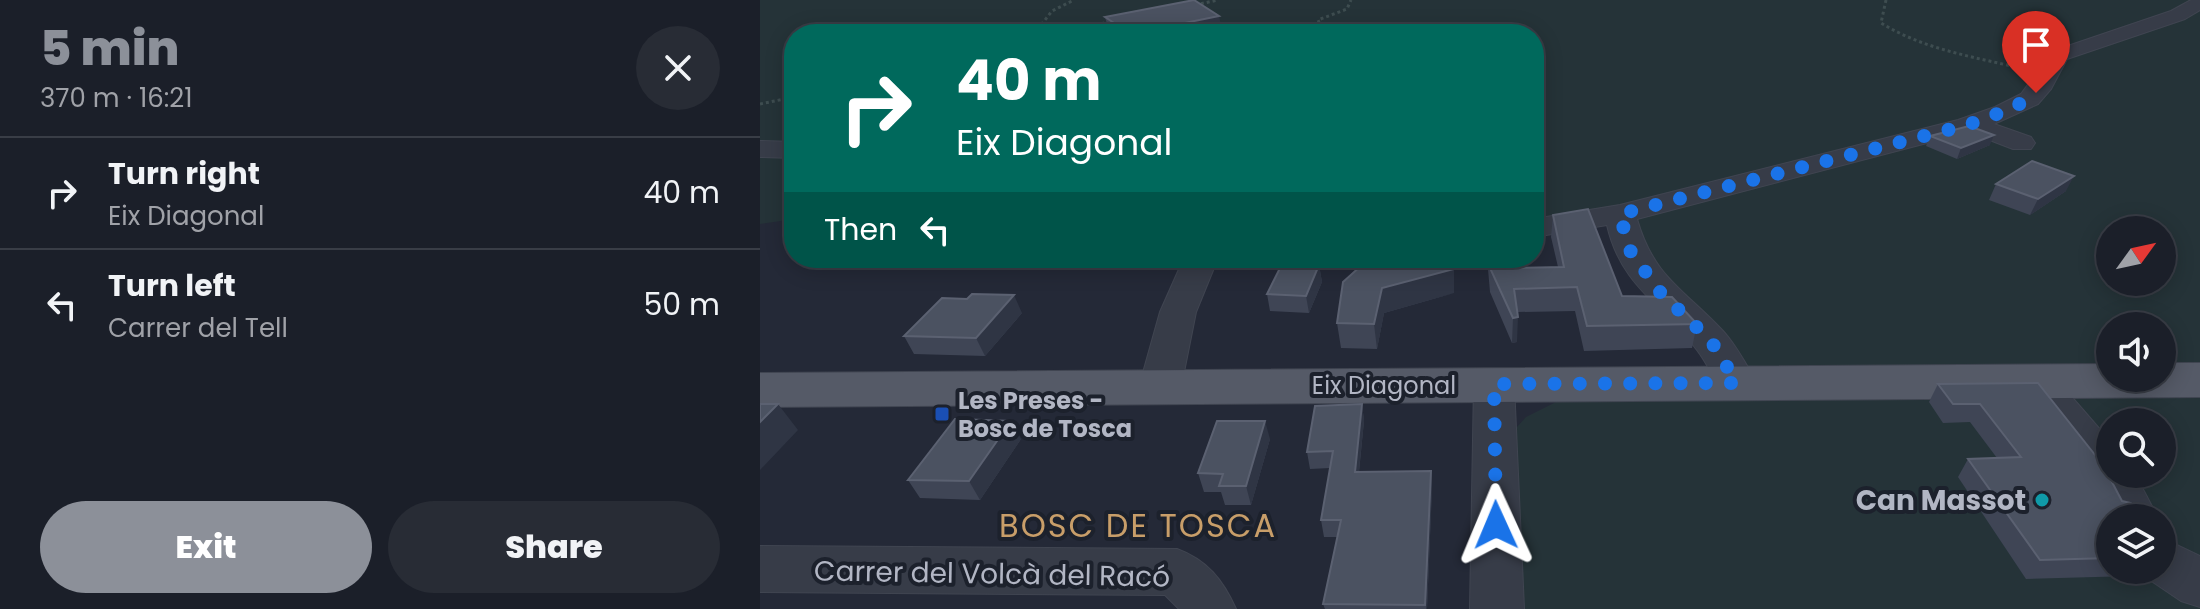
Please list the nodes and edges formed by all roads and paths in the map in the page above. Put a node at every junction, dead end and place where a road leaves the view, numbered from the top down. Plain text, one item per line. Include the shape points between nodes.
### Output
1 (1074, 0) edge
2 (1218, 0) edge
3 (1351, 0) edge
4 (1886, 0) edge
5 (2200, 2) edge
6 (1189, 6) edge
7 (1110, 22) edge
8 (1042, 24) edge
9 (1103, 24) edge
10 (1320, 24) edge
11 (2046, 73) junction
12 (784, 99) edge
13 (760, 104) edge
14 (1971, 124) junction
15 (2022, 143) dead end
16 (760, 149) edge
17 (784, 150) edge
18 (1620, 214) junction
19 (1544, 226) edge
20 (1197, 268) edge
21 (2035, 380) junction
22 (2200, 380) edge
23 (1737, 383) junction
24 (1494, 384) junction
25 (1160, 387) junction
26 (760, 390) edge
27 (2096, 455) edge
28 (760, 569) edge
29 (2176, 569) edge
30 (2200, 584) edge
31 (1209, 609) edge
32 (1497, 609) edge

1 - 8 path via 1052,11
2 - 6 path
3 - 10 path via 1347,9 1322,16
4 - 11 path via 1881,23 1904,36
5 - 11 street via 2178,15 2060,55
7 - 9 path
11 - 14 street via 2036,93
12 - 13 path
14 - 15 street
14 - 18 street
16 - 17 street
18 - 19 street
18 - 23 street via 1629,249 1660,292 1711,341
20 - 25 street via 1178,312
21 - 22 main road, Eix Diagonal
21 - 23 main road, Eix Diagonal
21 - 27 street
23 - 24 main road, Eix Diagonal
24 - 25 main road, Eix Diagonal
24 - 32 street
25 - 26 main road, Eix Diagonal
28 - 31 street, Carrer del Volcà del Racó via 1177,572
29 - 30 street

